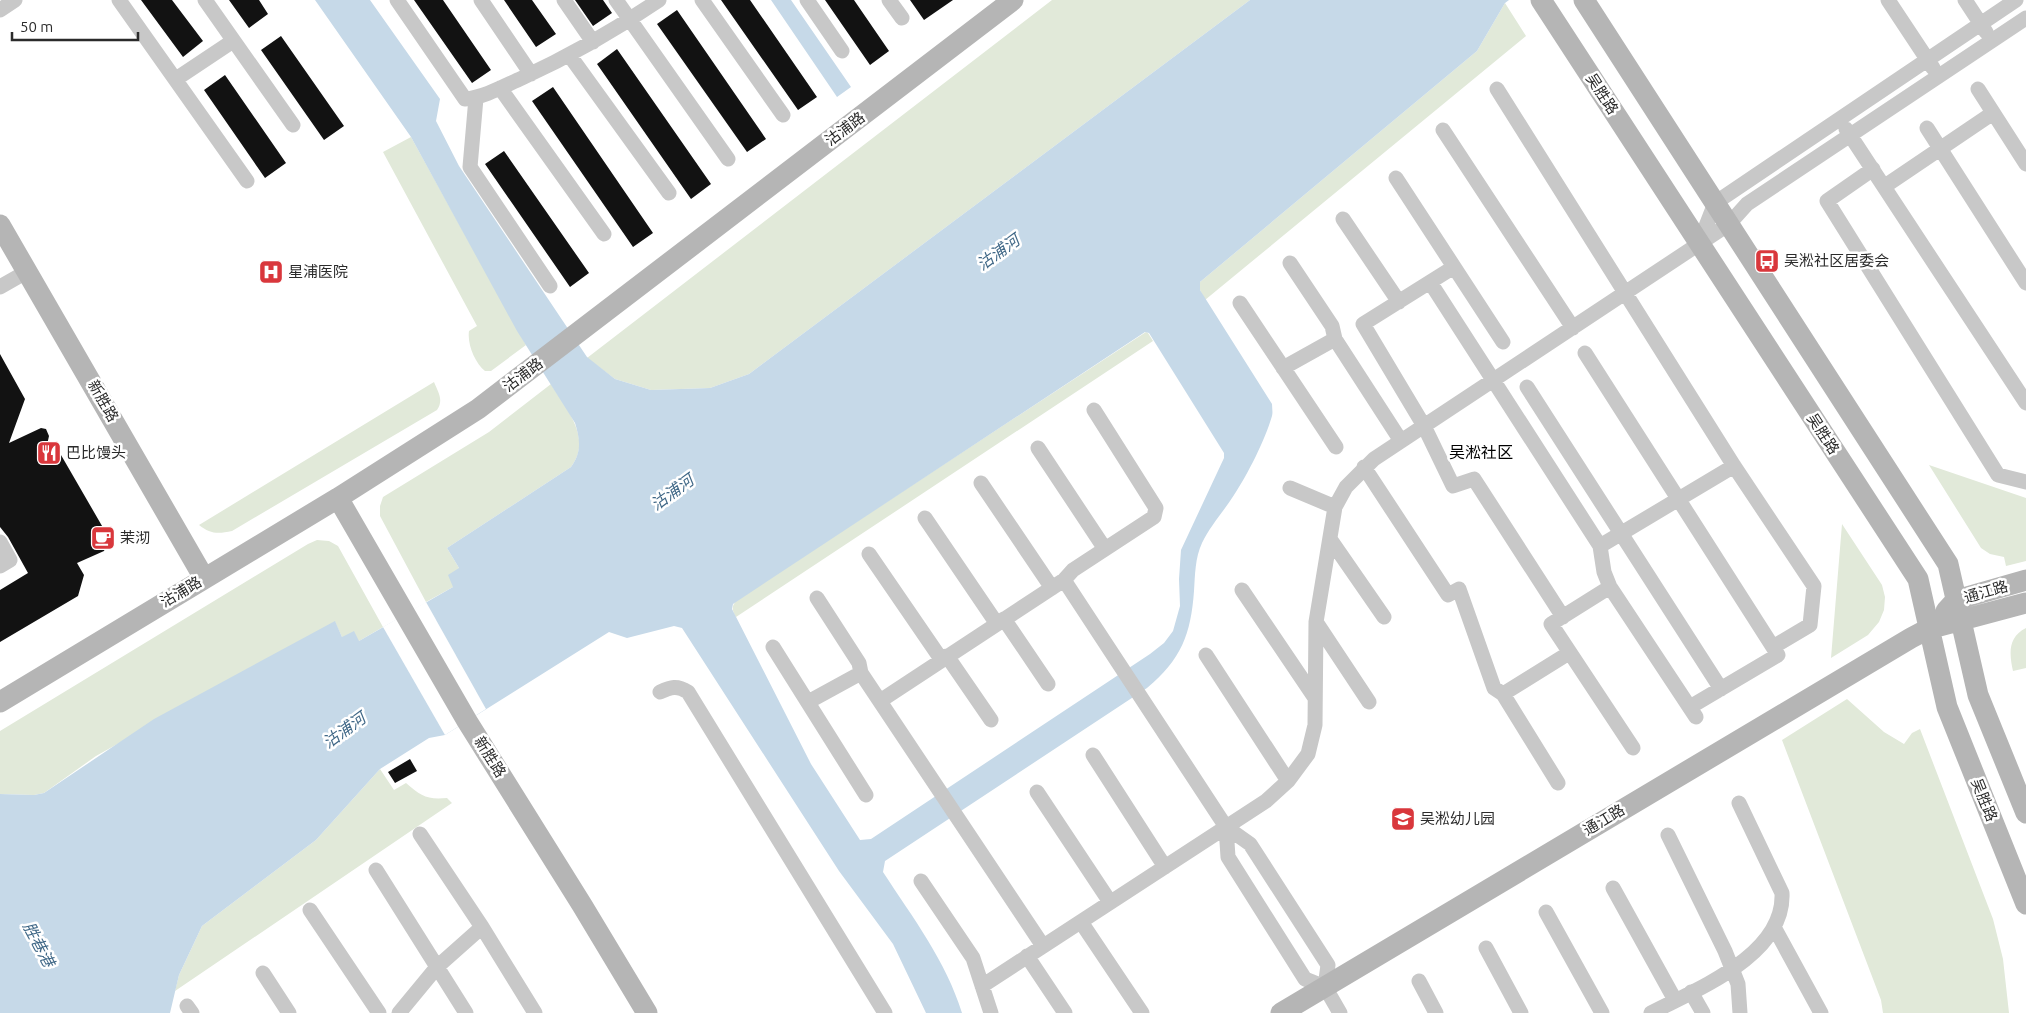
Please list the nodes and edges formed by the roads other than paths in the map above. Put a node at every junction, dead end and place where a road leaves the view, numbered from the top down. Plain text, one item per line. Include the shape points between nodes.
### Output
1 (15, 0) edge
2 (119, 0) edge
3 (205, 0) edge
4 (398, 0) edge
5 (481, 0) edge
6 (564, 0) edge
7 (616, 0) edge
8 (660, 0) edge
9 (702, 0) edge
10 (807, 0) edge
11 (889, 0) edge
12 (1014, 0) edge
13 (1541, 0) edge
14 (1584, 0) edge
15 (1888, 0) edge
16 (1965, 0) edge
17 (2016, 0) edge
18 (0, 10) edge
19 (902, 18) dead end
20 (2026, 18) edge
21 (630, 19) junction
22 (1980, 24) junction
23 (233, 41) junction
24 (1992, 41) junction
25 (593, 42) junction
26 (842, 51) dead end
27 (570, 56) junction
28 (1928, 60) junction
29 (531, 74) junction
30 (1939, 77) junction
31 (176, 79) junction
32 (500, 88) junction
33 (1497, 89) dead end
34 (1978, 89) dead end
35 (476, 98) junction
36 (1993, 113) junction
37 (783, 115) dead end
38 (1840, 119) junction
39 (293, 126) dead end
40 (1927, 128) dead end
41 (1443, 130) dead end
42 (1851, 136) junction
43 (1940, 149) junction
44 (728, 159) dead end
45 (2026, 164) edge
46 (1873, 168) junction
47 (1396, 178) dead end
48 (247, 181) dead end
49 (1885, 186) junction
50 (669, 193) dead end
51 (1715, 203) junction
52 (1343, 219) dead end
53 (1729, 224) junction
54 (0, 225) edge
55 (604, 234) dead end
56 (1699, 244) junction
57 (1290, 262) dead end
58 (1454, 267) junction
59 (28, 271) junction
60 (1430, 282) junction
61 (2026, 283) edge
62 (550, 286) dead end
63 (0, 287) edge
64 (1625, 293) junction
65 (1399, 302) junction
66 (1240, 303) dead end
67 (1573, 328) junction
68 (1335, 339) junction
69 (1503, 342) dead end
70 (1585, 353) dead end
71 (1282, 368) junction
72 (1494, 380) junction
73 (1527, 387) dead end
74 (2026, 403) edge
75 (1094, 410) dead end
76 (1424, 426) junction
77 (1401, 442) junction
78 (1336, 446) dead end
79 (1038, 448) dead end
80 (1734, 466) junction
81 (1364, 468) junction
82 (2026, 482) edge
83 (981, 483) dead end
84 (1290, 488) dead end
85 (338, 498) junction
86 (1678, 499) junction
87 (1335, 507) junction
88 (925, 518) dead end
89 (1621, 533) junction
90 (1330, 539) junction
91 (0, 542) edge
92 (1600, 546) junction
93 (1106, 549) junction
94 (869, 554) dead end
95 (0, 566) edge
96 (204, 578) junction
97 (2026, 580) edge
98 (1058, 584) junction
99 (1610, 587) junction
100 (1242, 590) dead end
101 (817, 598) dead end
102 (1956, 600) junction
103 (2026, 603) edge
104 (1384, 617) dead end
105 (1563, 617) junction
106 (1000, 621) junction
107 (1961, 621) junction
108 (1316, 622) junction
109 (1928, 629) junction
110 (773, 647) dead end
111 (1773, 647) junction
112 (1569, 653) junction
113 (1206, 655) dead end
114 (944, 658) junction
115 (861, 673) junction
116 (1048, 684) dead end
117 (1722, 689) junction
118 (660, 692) dead end
119 (1503, 694) junction
120 (1315, 698) junction
121 (880, 701) junction
122 (0, 702) edge
123 (808, 702) junction
124 (1369, 702) dead end
125 (991, 720) dead end
126 (1633, 748) dead end
127 (1093, 755) dead end
128 (1288, 781) junction
129 (1558, 784) dead end
130 (1037, 792) dead end
131 (866, 795) dead end
132 (1739, 803) dead end
133 (2026, 813) edge
134 (1226, 827) junction
135 (420, 834) dead end
136 (1668, 835) dead end
137 (1166, 866) junction
138 (376, 870) dead end
139 (921, 881) dead end
140 (1613, 888) dead end
141 (1110, 902) junction
142 (2026, 904) edge
143 (310, 910) dead end
144 (1546, 912) dead end
145 (1081, 922) junction
146 (482, 927) junction
147 (1774, 927) junction
148 (1043, 946) junction
149 (1486, 948) dead end
150 (1027, 956) junction
151 (437, 967) junction
152 (1732, 970) junction
153 (263, 973) dead end
154 (1419, 982) dead end
155 (982, 986) junction
156 (1325, 986) junction
157 (1691, 992) junction
158 (1675, 1000) junction
159 (1657, 1012) edge
160 (289, 1013) edge
161 (378, 1013) edge
162 (399, 1013) edge
163 (466, 1013) edge
164 (535, 1013) edge
165 (647, 1013) edge
166 (885, 1013) edge
167 (991, 1013) edge
168 (1066, 1013) edge
169 (1142, 1013) edge
170 (1281, 1013) edge
171 (1340, 1013) edge
172 (1436, 1013) edge
173 (1522, 1013) edge
174 (1602, 1013) edge
175 (1703, 1013) edge
176 (1740, 1013) edge
177 (1821, 1013) edge

1 - 18 street
2 - 31 street
3 - 23 street
4 - 35 street via 465,99
5 - 29 street
6 - 25 street
7 - 21 street
8 - 21 street
9 - 37 street
10 - 26 street
11 - 19 street
12 - 85 street, 沽浦路 via 478,409
13 - 56 street, 吴胜路
14 - 51 street
15 - 28 street
16 - 22 street
17 - 22 street
20 - 24 street
21 - 25 street
21 - 44 street
22 - 24 street
22 - 28 street
23 - 31 street
23 - 39 street
24 - 30 street
25 - 27 street
27 - 29 street
27 - 50 street
28 - 30 street
28 - 38 street
29 - 32 street
30 - 42 street
31 - 48 street
32 - 35 street
32 - 55 street
33 - 64 street
34 - 36 street
35 - 62 street via 470,166
36 - 43 street
36 - 45 street
38 - 42 street
38 - 51 street
40 - 43 street
41 - 67 street
42 - 46 street
42 - 53 street via 1747,204
43 - 49 street
43 - 61 street
46 - 49 street
46 - 82 street via 1827,201 1998,475
47 - 58 street
49 - 74 street
51 - 53 street
51 - 56 street
52 - 65 street
53 - 56 street
53 - 102 street via 1948,564
54 - 59 street, 新胜路
56 - 64 street
56 - 109 street, 吴胜路 via 1912,569 1918,580
57 - 68 street via 1332,326
58 - 60 street
58 - 69 street
59 - 63 street
59 - 96 street, 新胜路
60 - 65 street
60 - 72 street
64 - 67 street
64 - 80 street
65 - 76 street via 1363,324
66 - 71 street
67 - 72 street
68 - 71 street
68 - 77 street
70 - 86 street
71 - 78 street
72 - 76 street
72 - 92 street
73 - 89 street
75 - 93 street via 1156,508 1154,518
76 - 77 street
76 - 105 street via 1453,486 1474,479
77 - 81 street
79 - 93 street
80 - 86 street
80 - 111 street via 1814,586 1810,625
81 - 87 street via 1346,487
81 - 119 street via 1448,595 1459,589 1494,688
83 - 98 street
84 - 87 street
85 - 96 street, 沽浦路
85 - 165 street, 新胜路 via 467,721
86 - 89 street
86 - 111 street
87 - 90 street
88 - 106 street
89 - 92 street
89 - 117 street
90 - 104 street
90 - 108 street
91 - 95 street via 10,560
92 - 99 street
93 - 98 street via 1072,570
94 - 114 street
96 - 122 street, 沽浦路
97 - 102 street, 通江路
98 - 106 street
98 - 134 street via 1121,667
99 - 105 street
99 - 117 street via 1693,712
100 - 120 street
101 - 115 street via 859,663
102 - 107 street
102 - 109 street, 通江路
103 - 107 street, 通江路
105 - 112 street via 1551,624
106 - 114 street
106 - 116 street
107 - 109 street, 通江路
107 - 133 street via 1978,694
108 - 120 street
108 - 124 street
109 - 142 street, 吴胜路 via 1947,707
109 - 156 street, 通江路
110 - 123 street
111 - 117 street via 1778,655
112 - 119 street
112 - 126 street
113 - 128 street
114 - 121 street
114 - 125 street
115 - 121 street
115 - 123 street
118 - 166 street via 681,687 688,692
119 - 129 street
120 - 128 street via 1315,725 1308,754
121 - 148 street
123 - 131 street
127 - 137 street
128 - 134 street via 1266,801
130 - 141 street
132 - 147 street via 1782,893 1782,907
134 - 137 street
134 - 156 street via 1250,844 1328,965
134 - 156 street via 1228,857 1305,979
135 - 146 street
136 - 152 street
137 - 141 street
138 - 151 street
139 - 155 street via 973,958
140 - 158 street
141 - 145 street
143 - 161 street
144 - 174 street
145 - 148 street
145 - 169 street
146 - 151 street
146 - 164 street
147 - 152 street
147 - 177 street
148 - 150 street
149 - 173 street
150 - 155 street
150 - 168 street
151 - 162 street
151 - 163 street
152 - 157 street
152 - 176 street via 1738,984
153 - 160 street
154 - 172 street
155 - 167 street
156 - 170 street, 通江路
156 - 171 street
157 - 158 street
157 - 175 street
158 - 159 street

